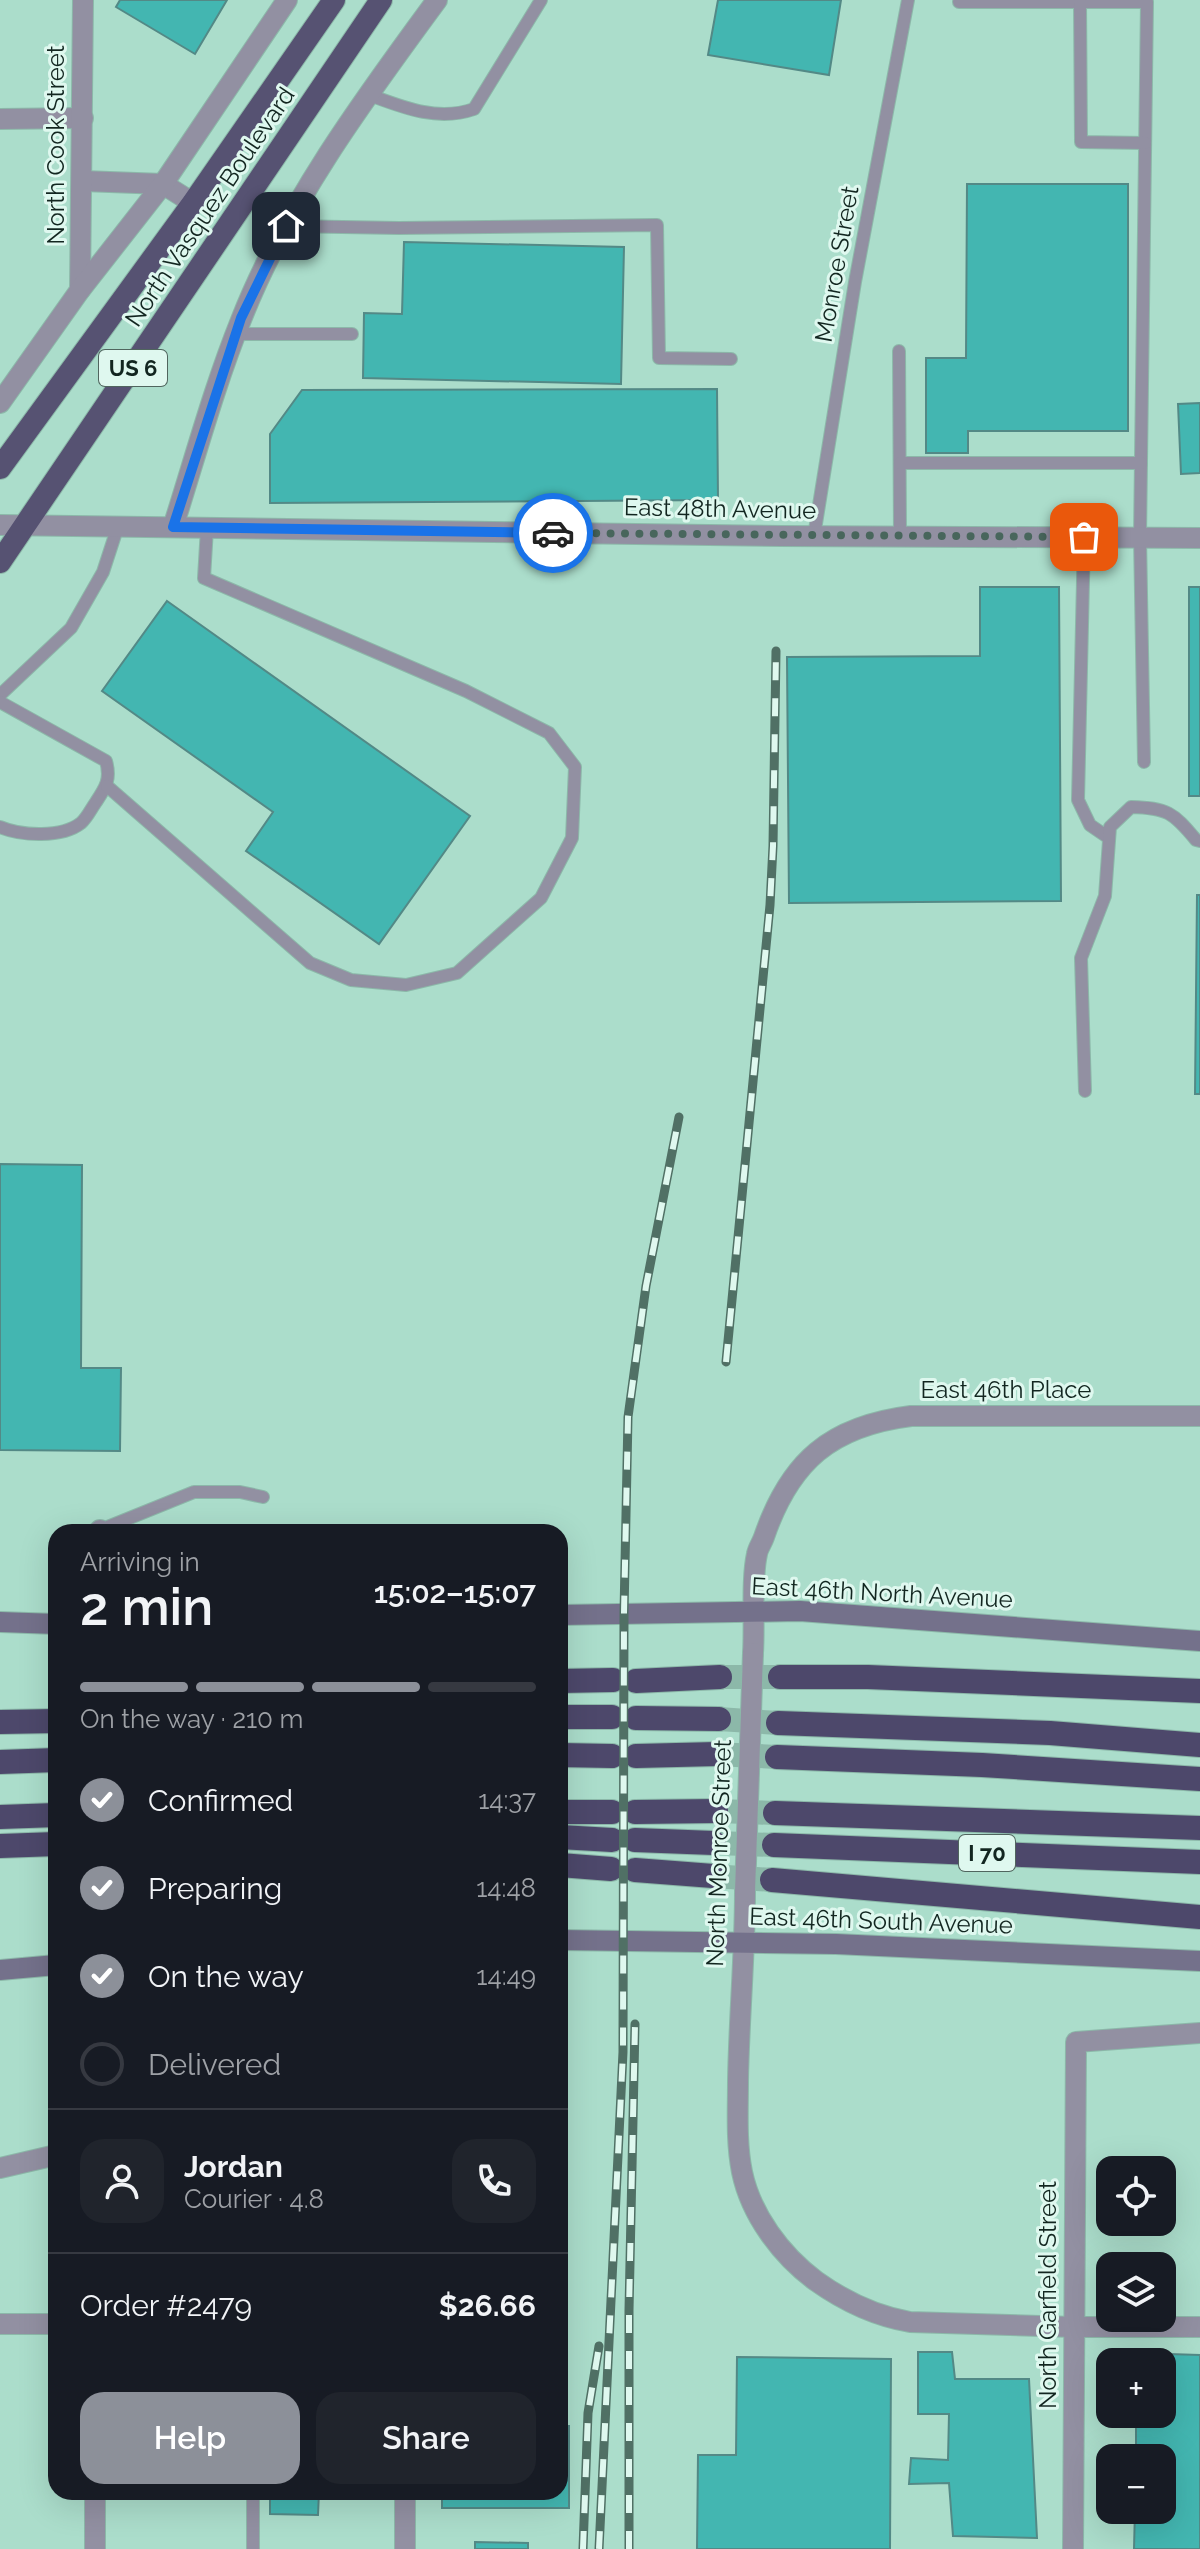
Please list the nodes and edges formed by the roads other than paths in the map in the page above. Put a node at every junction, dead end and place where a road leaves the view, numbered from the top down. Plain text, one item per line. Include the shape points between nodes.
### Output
1 (83, 0) edge
2 (287, 0) edge
3 (334, 0) edge
4 (381, 0) edge
5 (437, 0) edge
6 (541, 0) edge
7 (908, 0) edge
8 (959, 2) dead end
9 (1080, 2) junction
10 (367, 94) junction
11 (83, 118) junction
12 (0, 119) edge
13 (1145, 143) junction
14 (83, 181) junction
15 (163, 184) junction
16 (193, 203) junction
17 (286, 226) junction
18 (80, 290) junction
19 (236, 334) junction
20 (352, 334) dead end
21 (899, 351) dead end
22 (731, 359) dead end
23 (0, 403) edge
24 (900, 463) junction
25 (1141, 463) junction
26 (0, 468) edge
27 (0, 525) edge
28 (27, 525) junction
29 (118, 526) junction
30 (173, 527) junction
31 (207, 528) junction
32 (814, 536) junction
33 (900, 536) junction
34 (1084, 537) junction
35 (1140, 537) junction
36 (1200, 538) edge
37 (0, 562) edge
38 (0, 695) edge
39 (0, 702) edge
40 (1144, 762) dead end
41 (107, 786) junction
42 (0, 827) edge
43 (1109, 838) junction
44 (1200, 841) edge
45 (1085, 1091) dead end
46 (1200, 1416) edge
47 (820, 1450) joint
48 (263, 1497) dead end
49 (116, 1524) edge
50 (755, 1610) junction
51 (568, 1615) edge
52 (0, 1622) edge
53 (48, 1624) edge
54 (1200, 1641) edge
55 (720, 1677) tunnel mouth
56 (780, 1677) tunnel mouth
57 (568, 1681) edge
58 (1200, 1691) edge
59 (568, 1717) edge
60 (719, 1719) tunnel mouth
61 (48, 1721) edge
62 (0, 1722) edge
63 (778, 1723) tunnel mouth
64 (1200, 1745) edge
65 (717, 1754) tunnel mouth
66 (568, 1755) edge
67 (777, 1757) tunnel mouth
68 (48, 1760) edge
69 (0, 1762) edge
70 (1200, 1779) edge
71 (716, 1811) tunnel mouth
72 (568, 1812) edge
73 (775, 1813) tunnel mouth
74 (48, 1815) edge
75 (0, 1817) edge
76 (1200, 1828) edge
77 (568, 1837) edge
78 (714, 1843) tunnel mouth
79 (48, 1844) edge
80 (774, 1845) tunnel mouth
81 (0, 1846) edge
82 (1200, 1862) edge
83 (568, 1866) edge
84 (713, 1876) tunnel mouth
85 (772, 1880) tunnel mouth
86 (1200, 1917) edge
87 (568, 1940) edge
88 (742, 1942) junction
89 (1200, 1961) edge
90 (48, 1966) edge
91 (0, 1970) edge
92 (1200, 2033) edge
93 (48, 2157) edge
94 (0, 2168) edge
95 (0, 2324) edge
96 (48, 2324) edge
97 (1073, 2327) junction
98 (1200, 2327) edge
99 (95, 2500) edge
100 (253, 2500) edge
101 (405, 2500) edge
102 (95, 2549) edge
103 (253, 2549) edge
104 (405, 2549) edge
105 (1073, 2549) edge

1 - 11 street, North Cook Street
2 - 15 street
3 - 16 highway, North Vasquez Boulevard / US 6
4 - 28 highway, North Vasquez Boulevard / US 6
5 - 10 street
6 - 10 lane via 474,109 438,115
7 - 32 lane, Monroe Street
8 - 9 lane
9 - 13 lane via 1081,142
9 - 13 lane via 1147,2
10 - 17 street
11 - 12 street
11 - 14 street, North Cook Street
13 - 25 lane
14 - 15 street
14 - 18 street, North Cook Street
15 - 16 street
15 - 18 street
16 - 26 highway, North Vasquez Boulevard / US 6
17 - 19 street
17 - 22 lane via 657,225 659,358
18 - 23 street
19 - 20 lane
19 - 30 street
21 - 24 lane
24 - 25 lane
24 - 33 lane
25 - 35 lane
27 - 28 street, East 48th Avenue
28 - 29 street, East 48th Avenue
28 - 37 highway, North Vasquez Boulevard / US 6
29 - 30 street, East 48th Avenue
29 - 38 lane via 103,572 71,628
30 - 31 street, East 48th Avenue
31 - 32 street, East 48th Avenue
31 - 41 lane via 204,578 466,691 549,733 575,767 572,838 541,898 457,973 406,985 351,980 310,963
32 - 33 street, East 48th Avenue
33 - 34 street, East 48th Avenue
34 - 35 street, East 48th Avenue
34 - 43 lane via 1078,800 1090,825
35 - 36 street, East 48th Avenue
35 - 40 lane
39 - 41 lane via 106,761
41 - 42 lane via 82,822 70,829 54,833
43 - 44 lane via 1110,827 1131,807 1161,807
43 - 45 lane via 1105,896 1081,958
46 - 47 street, East 46th Place via 911,1416 846,1434
47 - 50 street, North Monroe Street via 788,1483 768,1520 757,1554
48 - 49 lane via 194,1492
50 - 51 main road, East 46th North Avenue
50 - 54 main road, East 46th North Avenue
50 - 88 street, North Monroe Street, bridge
52 - 53 main road
55 - 57 highway
56 - 58 highway
59 - 60 highway
61 - 62 highway
63 - 64 highway via 1050,1733
65 - 66 highway
67 - 70 highway
68 - 69 highway
71 - 72 highway
73 - 76 highway
74 - 75 highway
77 - 78 highway
79 - 81 highway
80 - 82 highway, I 70
83 - 84 highway
85 - 86 highway
87 - 88 main road, East 46th South Avenue
88 - 89 main road, East 46th South Avenue
88 - 97 street, North Monroe Street via 737,2124 742,2174 762,2222 794,2263 833,2293 892,2319
90 - 91 main road
92 - 97 street, North Garfield Street via 1076,2042
93 - 94 street
95 - 96 street
97 - 98 street, North Monroe Street
97 - 105 street, North Garfield Street
99 - 102 street
100 - 103 lane
101 - 104 street

